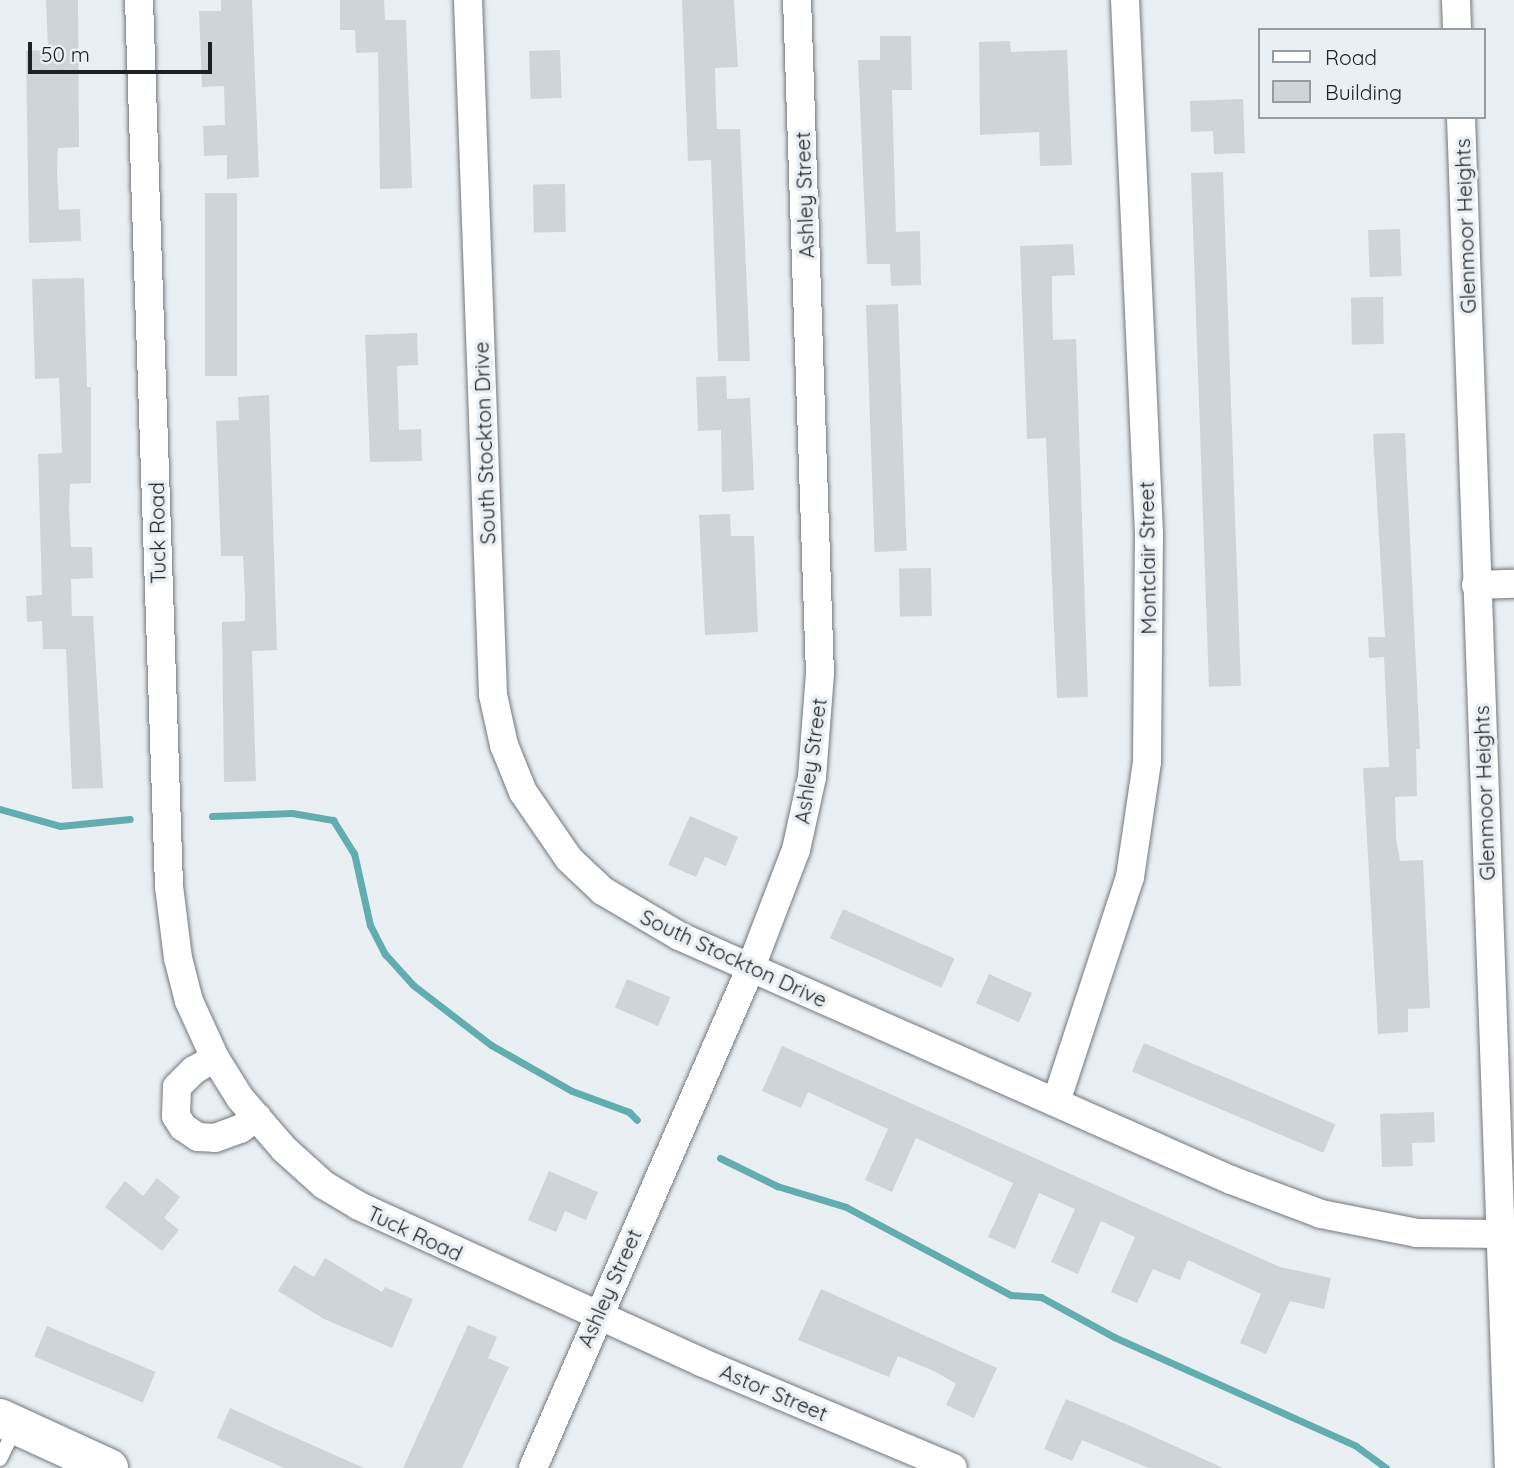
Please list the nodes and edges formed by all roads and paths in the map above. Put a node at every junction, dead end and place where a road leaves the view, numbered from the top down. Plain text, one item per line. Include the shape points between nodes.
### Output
1 (139, 0) edge
2 (468, 0) edge
3 (797, 0) edge
4 (1125, 0) edge
5 (1456, 0) edge
6 (1457, 28) edge
7 (1461, 119) edge
8 (1514, 584) edge
9 (1476, 585) junction
10 (751, 967) junction
11 (215, 1059) junction
12 (1056, 1102) junction
13 (257, 1117) junction
14 (1500, 1234) junction
15 (596, 1315) junction
16 (8, 1421) edge
17 (0, 1459) edge
18 (109, 1468) edge
19 (533, 1468) edge
20 (953, 1468) edge
21 (1510, 1468) edge

1 - 11 street, Tuck Road via 169,886 186,990
2 - 10 street, South Stockton Drive via 490,669 504,745 537,815 569,859 603,891 647,920
3 - 10 street, Ashley Street via 819,709 804,818
4 - 12 street, Montclair Street via 1149,534 1147,762 1130,877
5 - 6 street
7 - 9 street, Glenmoor Heights
8 - 9 street
9 - 14 street, Glenmoor Heights
10 - 12 street, South Stockton Drive
10 - 15 street, Ashley Street
11 - 13 street, Tuck Road
11 - 13 street via 194,1069 177,1087 176,1116 183,1127 198,1137 215,1138
12 - 14 street, South Stockton Drive via 1321,1214 1417,1233
13 - 15 street, Tuck Road via 294,1158 359,1206
14 - 21 street, Glenmoor Heights
15 - 19 street, Ashley Street
15 - 20 street, Astor Street
16 - 17 lane
16 - 18 street

